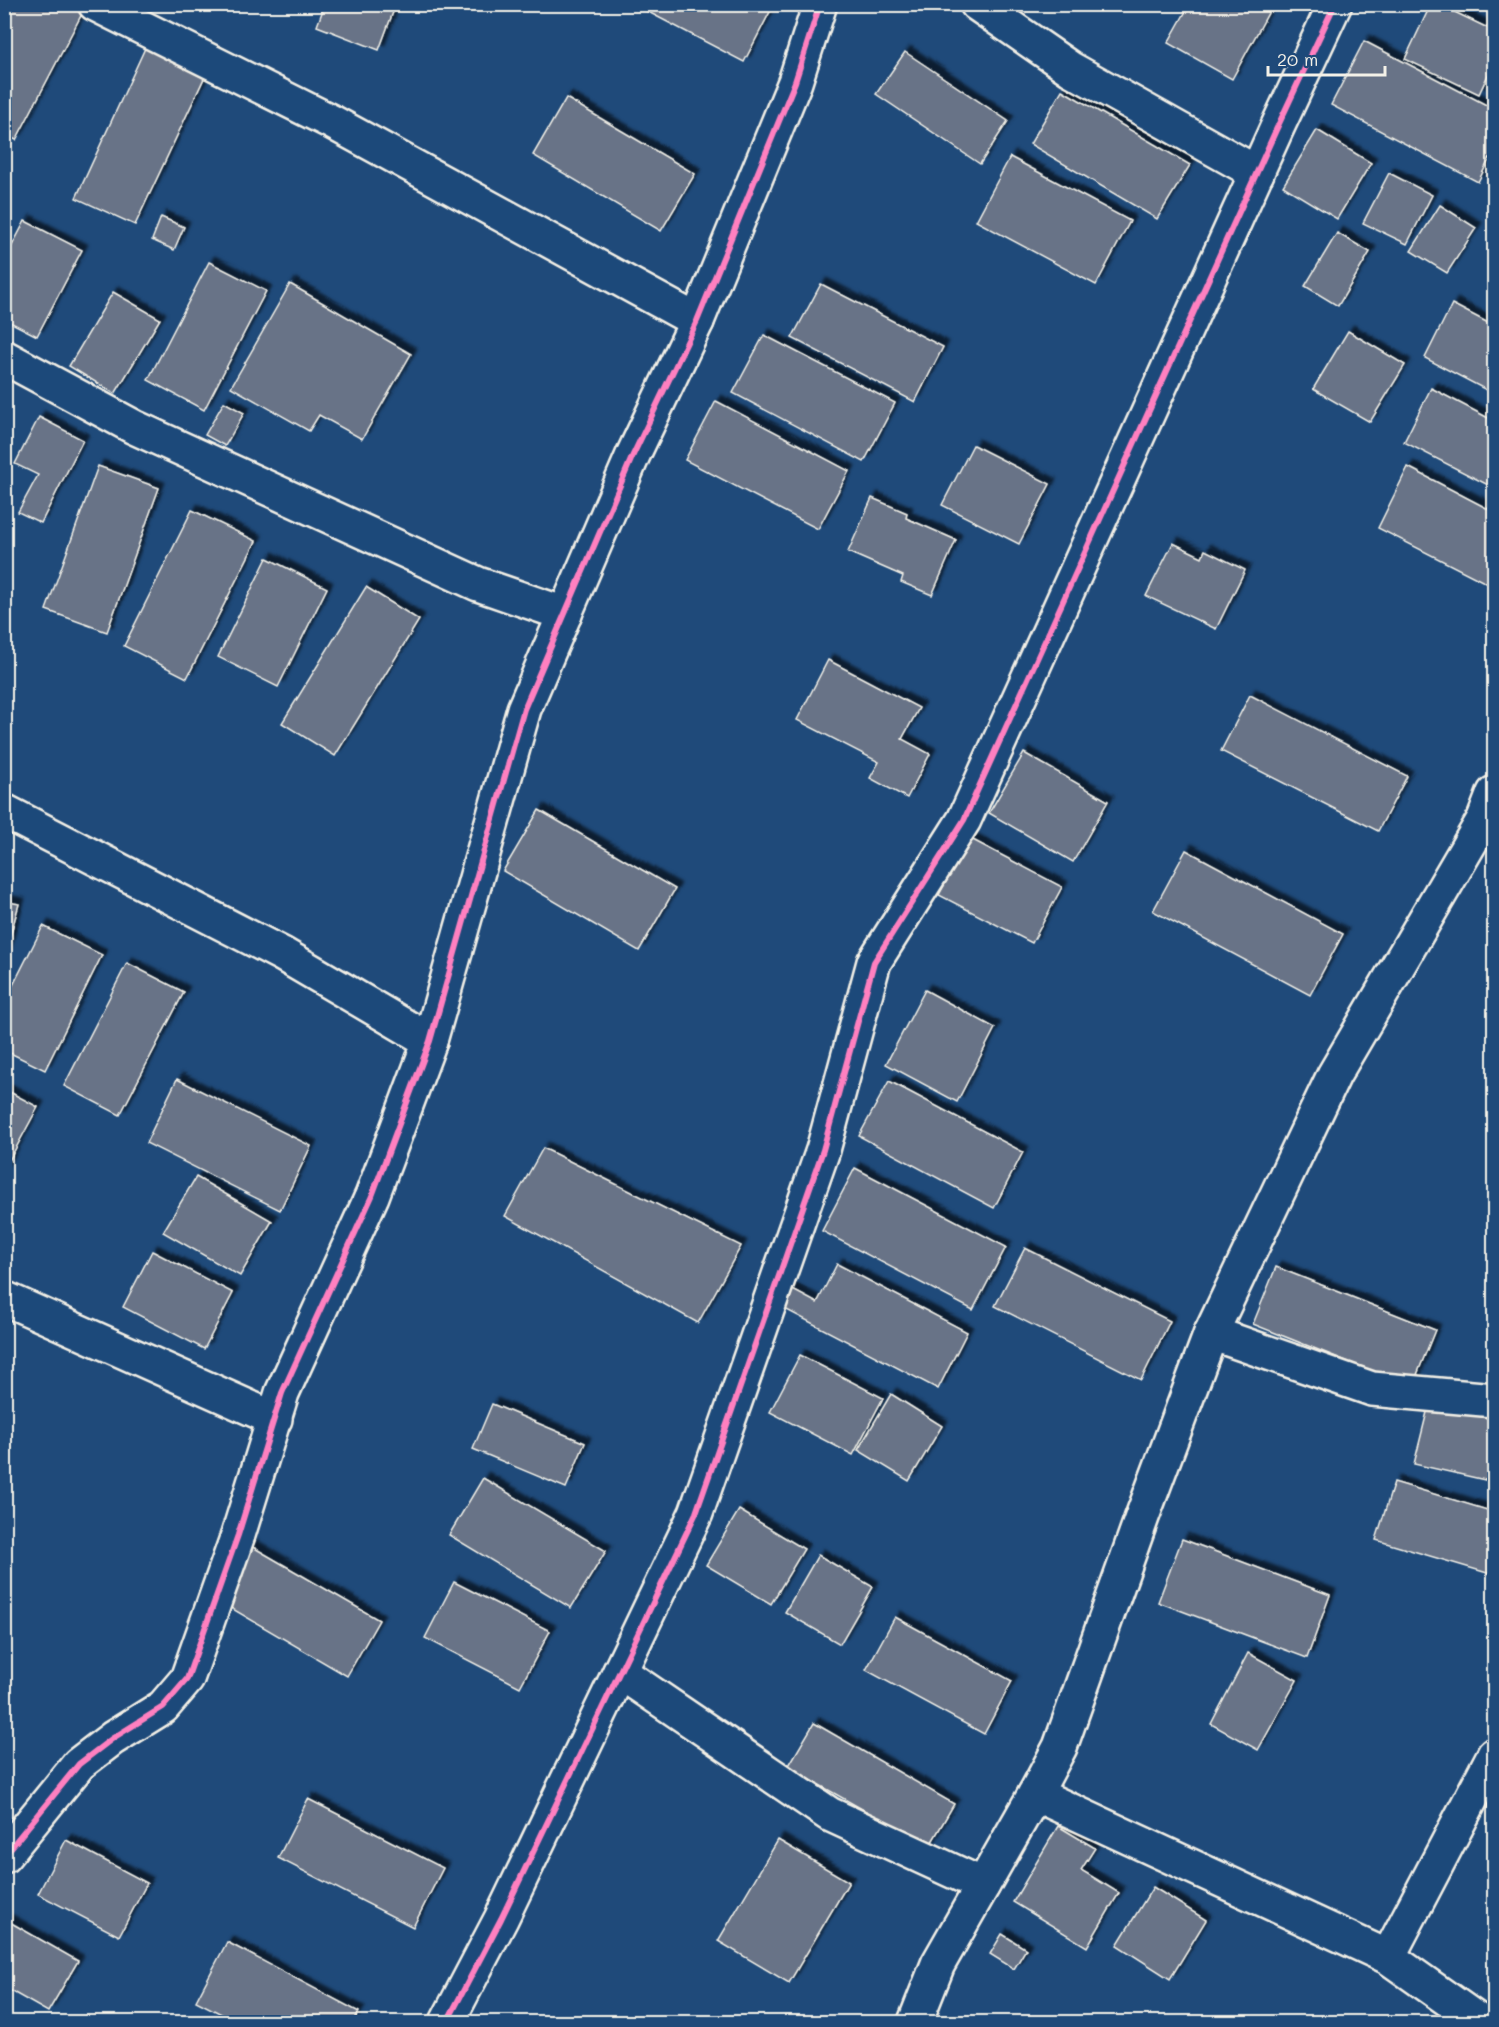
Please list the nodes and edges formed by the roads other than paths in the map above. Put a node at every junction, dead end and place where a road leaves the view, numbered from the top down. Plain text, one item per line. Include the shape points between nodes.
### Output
1 (95, 4) edge
2 (820, 4) edge
3 (977, 4) edge
4 (1335, 4) edge
5 (1257, 173) junction
6 (697, 321) junction
7 (4, 357) edge
8 (565, 614) junction
9 (1494, 793) edge
10 (4, 811) edge
11 (430, 1041) junction
12 (4, 1298) edge
13 (1211, 1333) junction
14 (1494, 1400) edge
15 (275, 1419) junction
16 (620, 1672) junction
17 (1494, 1755) edge
18 (1035, 1794) junction
19 (4, 1856) edge
20 (983, 1885) junction
21 (1388, 1957) junction
22 (447, 2022) edge
23 (915, 2022) edge
24 (1480, 2022) edge

1 - 6 street via 332,122
2 - 6 street via 795,82
3 - 5 street via 1071,69
4 - 5 street
5 - 16 street via 964,820 874,962 823,1150 696,1513
6 - 8 street via 633,455
7 - 8 street via 145,432 478,584
8 - 11 street via 524,709
9 - 13 street via 1484,819 1334,1075
10 - 11 street via 282,954
11 - 15 street via 372,1196 282,1393
12 - 15 street
13 - 14 street via 1372,1389
13 - 18 street via 1060,1747
15 - 19 street via 187,1679 163,1707 79,1764
16 - 20 street via 829,1814
16 - 22 street
17 - 21 street
18 - 20 street
18 - 21 street
20 - 23 street via 938,1964
21 - 24 street

